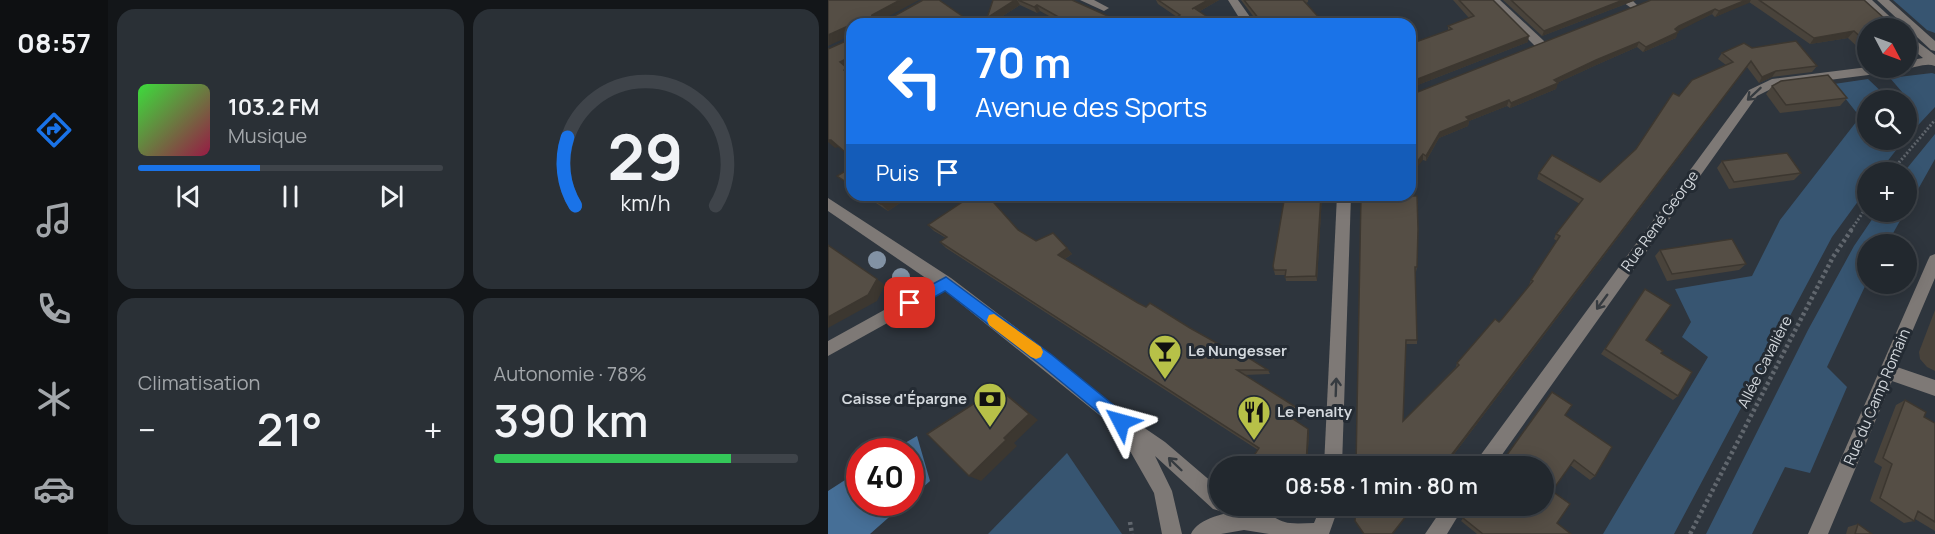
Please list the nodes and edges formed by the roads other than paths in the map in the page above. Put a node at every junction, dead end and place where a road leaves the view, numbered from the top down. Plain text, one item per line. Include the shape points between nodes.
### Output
1 (1085, 0) edge
2 (1233, 0) edge
3 (1494, 0) edge
4 (1865, 0) edge
5 (1882, 0) edge
6 (1104, 8) dead end
7 (1245, 18) edge
8 (1886, 18) edge
9 (1540, 44) edge
10 (1917, 45) edge
11 (1934, 57) edge
12 (1917, 62) edge
13 (1857, 72) edge
14 (1344, 201) edge
15 (828, 204) edge
16 (1935, 260) edge
17 (946, 283) junction
18 (828, 349) edge
19 (1888, 372) junction
20 (1935, 388) edge
21 (1121, 422) junction
22 (1333, 456) edge
23 (1491, 456) edge
24 (1209, 492) edge
25 (1242, 516) edge
26 (1326, 516) edge
27 (1448, 516) edge
28 (1248, 520) junction
29 (1286, 533) edge
30 (1172, 534) edge
31 (1201, 534) edge
32 (1319, 534) edge
33 (1435, 534) edge
34 (1818, 534) edge

1 - 6 street
2 - 7 street
3 - 9 street
4 - 8 street
5 - 11 street
10 - 11 street
11 - 12 street
13 -> 23 street, Rue René George via 1772,83 1753,93
22 -> 14 street
15 - 17 street
16 - 19 street, Rue du Camp Romain
17 - 18 street
17 - 21 street
19 - 20 street
19 - 34 street, Rue du Camp Romain
24 -> 21 street via 1159,448
21 - 30 street via 1165,494
25 - 28 street
26 - 32 street
27 - 33 street
28 - 29 street via 1268,523
28 - 31 street via 1223,523
29 - 32 street

